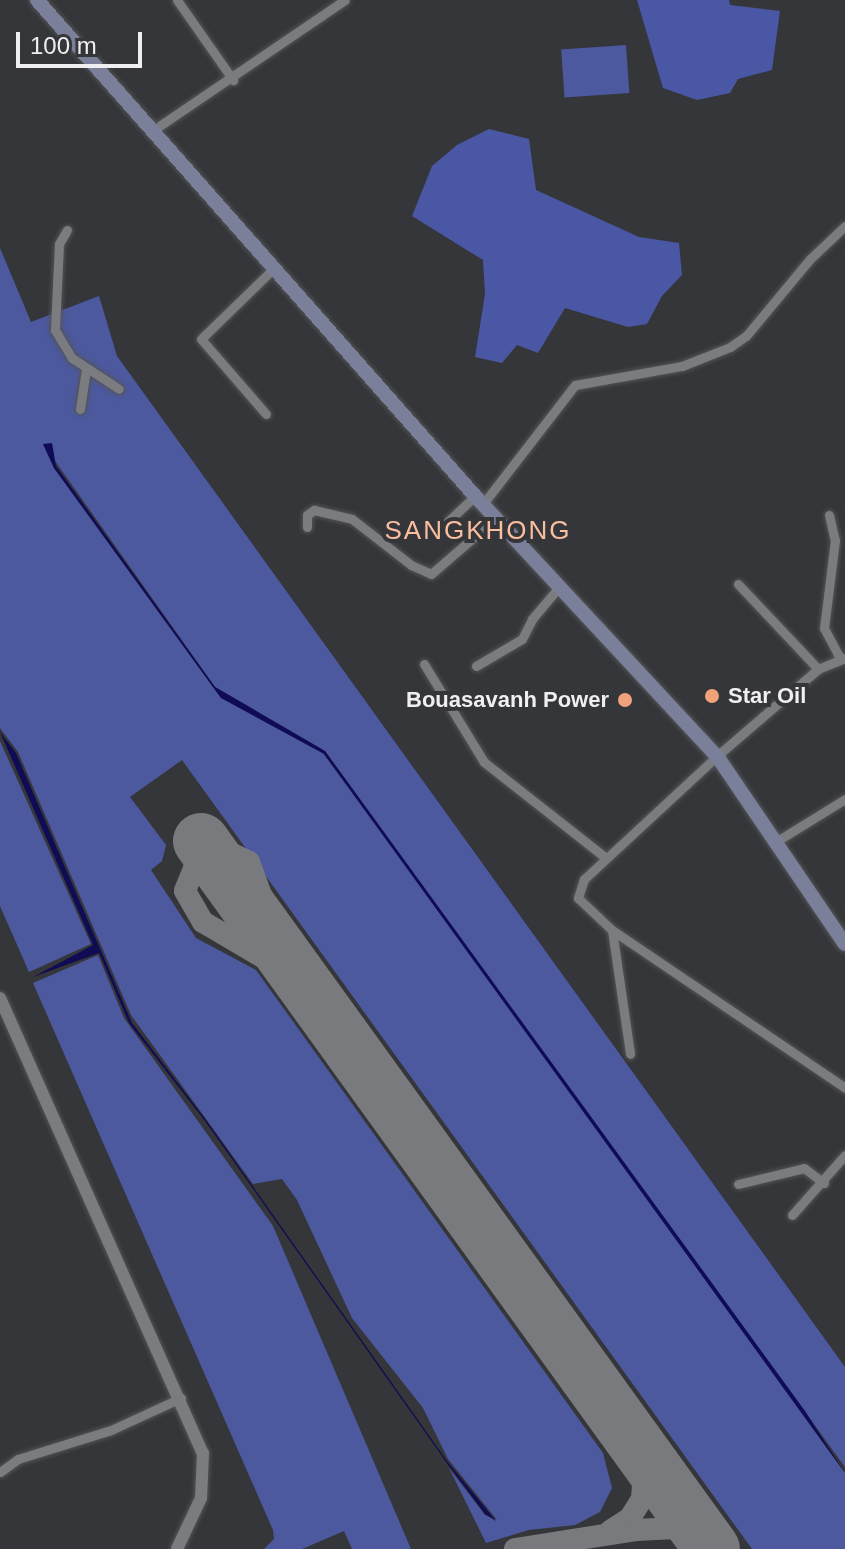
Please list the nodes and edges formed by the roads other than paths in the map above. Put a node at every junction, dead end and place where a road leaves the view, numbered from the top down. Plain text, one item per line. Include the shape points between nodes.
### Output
1 (37, 0) edge
2 (177, 0) edge
3 (345, 0) edge
4 (233, 80) junction
5 (152, 131) junction
6 (845, 226) edge
7 (67, 230) dead end
8 (274, 268) junction
9 (86, 369) junction
10 (119, 389) dead end
11 (80, 409) dead end
12 (266, 414) dead end
13 (479, 500) junction
14 (829, 515) dead end
15 (496, 518) junction
16 (443, 526) dead end
17 (307, 527) dead end
18 (738, 584) dead end
19 (559, 587) junction
20 (842, 658) edge
21 (424, 664) dead end
22 (476, 666) dead end
23 (818, 669) junction
24 (717, 756) junction
25 (845, 799) edge
26 (777, 841) junction
27 (606, 858) junction
28 (612, 930) junction
29 (845, 944) edge
30 (0, 998) edge
31 (630, 1054) dead end
32 (845, 1088) edge
33 (845, 1155) edge
34 (824, 1183) junction
35 (738, 1184) dead end
36 (792, 1215) dead end
37 (181, 1398) junction
38 (0, 1472) edge
39 (177, 1549) edge

1 - 5 main road
2 - 4 street
3 - 4 street
4 - 5 street
5 - 8 main road
6 - 13 street via 746,336 730,347 682,366 575,385
7 - 9 street via 59,244 55,330 72,358
8 - 12 street via 201,339
8 - 13 main road
9 - 10 street
9 - 11 street
13 - 15 main road
13 - 16 street
14 - 20 street via 835,540 824,628
15 - 17 street via 431,574 411,565 352,519 314,510 307,515
15 - 19 main road
18 - 23 street
19 - 22 street via 522,639
19 - 24 main road
20 - 23 street
21 - 27 street via 484,762
23 - 24 street
24 - 26 main road
24 - 27 street
25 - 26 street
26 - 29 main road
27 - 28 street via 584,879 578,898
28 - 31 street
28 - 32 street
30 - 37 street
33 - 34 street
34 - 35 street via 804,1168
34 - 36 street
37 - 38 street via 111,1430 18,1459
37 - 39 street via 205,1470 201,1498

